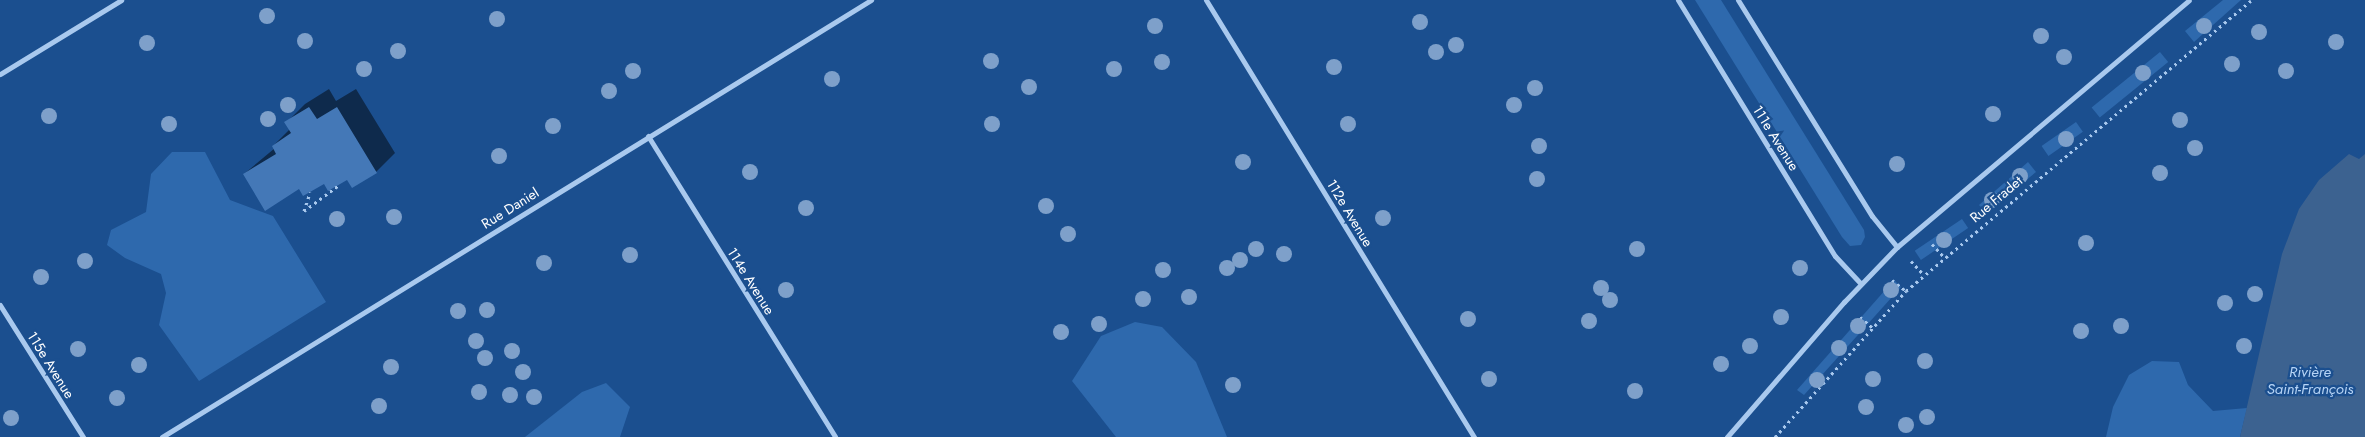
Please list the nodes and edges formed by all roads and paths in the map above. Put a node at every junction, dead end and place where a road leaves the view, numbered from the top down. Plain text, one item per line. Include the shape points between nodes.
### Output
1 (121, 0) edge
2 (871, 0) edge
3 (1206, 0) edge
4 (1678, 0) edge
5 (1738, 0) edge
6 (2189, 0) edge
7 (2251, 0) edge
8 (0, 74) edge
9 (648, 136) junction
10 (339, 185) dead end
11 (310, 192) dead end
12 (1932, 244) dead end
13 (1897, 247) junction
14 (1944, 257) junction
15 (1861, 284) junction
16 (0, 305) edge
17 (1860, 317) dead end
18 (1872, 327) junction
19 (83, 437) edge
20 (162, 437) edge
21 (835, 437) edge
22 (1474, 437) edge
23 (1727, 437) edge
24 (1775, 437) edge

1 - 8 street
2 - 9 street, Rue Daniel
3 - 22 street, 112e Avenue
4 - 15 street, 111e Avenue via 1835,256
5 - 13 street via 1872,216
6 - 13 street, Rue Fradet
7 - 14 path, Rue Fradet
9 - 20 street, Rue Daniel
9 - 21 street, 114e Avenue
10 - 11 path via 304,211
12 - 14 path
13 - 15 street, Rue Fradet
14 - 18 path, Rue Fradet
15 - 23 street, Rue Fradet
16 - 19 street, 115e Avenue
17 - 18 path
18 - 24 path, Rue Fradet

